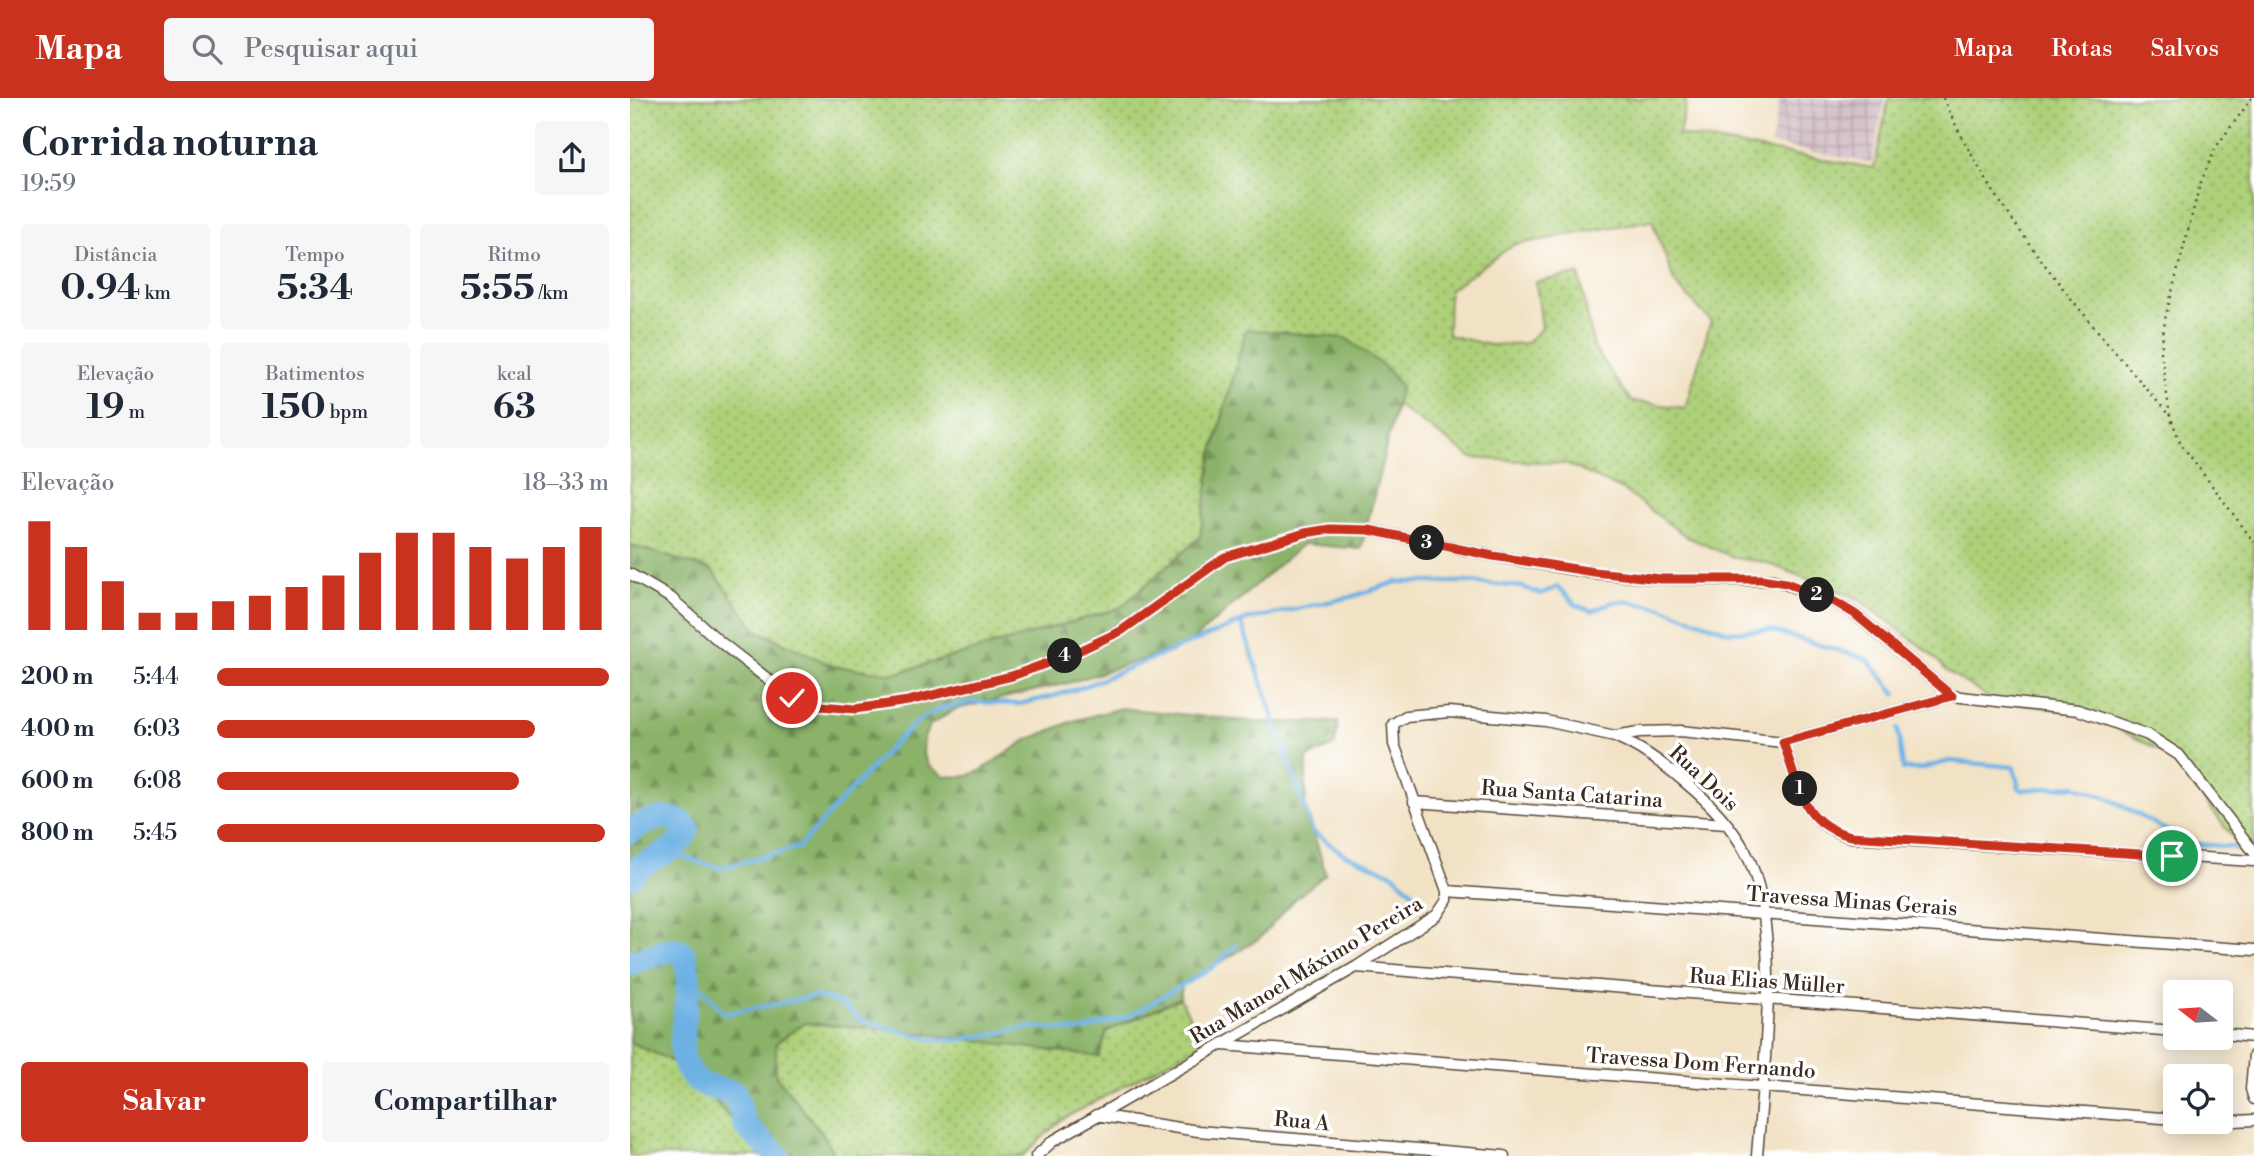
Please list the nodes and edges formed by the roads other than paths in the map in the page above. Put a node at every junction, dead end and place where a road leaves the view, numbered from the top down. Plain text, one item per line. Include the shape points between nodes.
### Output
1 (630, 574) edge
2 (1952, 696) junction
3 (1615, 736) junction
4 (1783, 742) junction
5 (1414, 802) junction
6 (1726, 824) junction
7 (2254, 852) edge
8 (2254, 861) edge
9 (1447, 891) junction
10 (1764, 913) junction
11 (2254, 950) edge
12 (1356, 967) junction
13 (1766, 1001) junction
14 (2163, 1030) edge
15 (2233, 1035) edge
16 (2254, 1037) edge
17 (1223, 1045) junction
18 (2254, 1055) edge
19 (1762, 1088) junction
20 (2254, 1099) edge
21 (1097, 1115) junction
22 (2163, 1118) edge
23 (2254, 1120) edge
24 (2233, 1121) edge
25 (1400, 1153) edge
26 (1036, 1156) edge
27 (1504, 1156) edge
28 (1757, 1156) edge

1 - 2 street via 671,598 792,698 821,706 855,709 908,701 1012,676 1121,631 1225,557 1330,529 1369,530 1594,572 1661,579 1774,580 1855,614
2 - 4 street, Rua Manoel Máximo Pereira
2 - 7 street via 2078,710 2148,735 2179,755
3 - 4 street, Rua Manoel Máximo Pereira via 1681,731
3 - 5 street, Rua Manoel Máximo Pereira via 1488,714 1406,716 1394,724 1392,732
3 - 6 street, Rua Dois via 1676,774
4 - 8 street via 1816,820 1842,834
5 - 6 street, Rua Santa Catarina
5 - 9 street, Rua Manoel Máximo Pereira
6 - 10 street, Rua Dois via 1745,851
9 - 10 street, Travessa Minas Gerais
9 - 12 street, Rua Manoel Máximo Pereira via 1437,915
10 - 11 street, Travessa Minas Gerais
10 - 13 street, Rua Dois
12 - 13 street, Rua Elias Müller
12 - 17 street, Rua Manoel Máximo Pereira
13 - 14 street, Rua Elias Müller
13 - 19 street, Rua Dois
15 - 16 street
17 - 19 street, Travessa Dom Fernando
17 - 21 street, Rua Manoel Máximo Pereira
18 - 20 street
19 - 22 street, Travessa Dom Fernando
19 - 28 street, Rua Dois
21 - 25 street, Rua A
21 - 26 street, Rua Manoel Máximo Pereira via 1052,1140
23 - 24 street
25 - 27 street, Rua A

